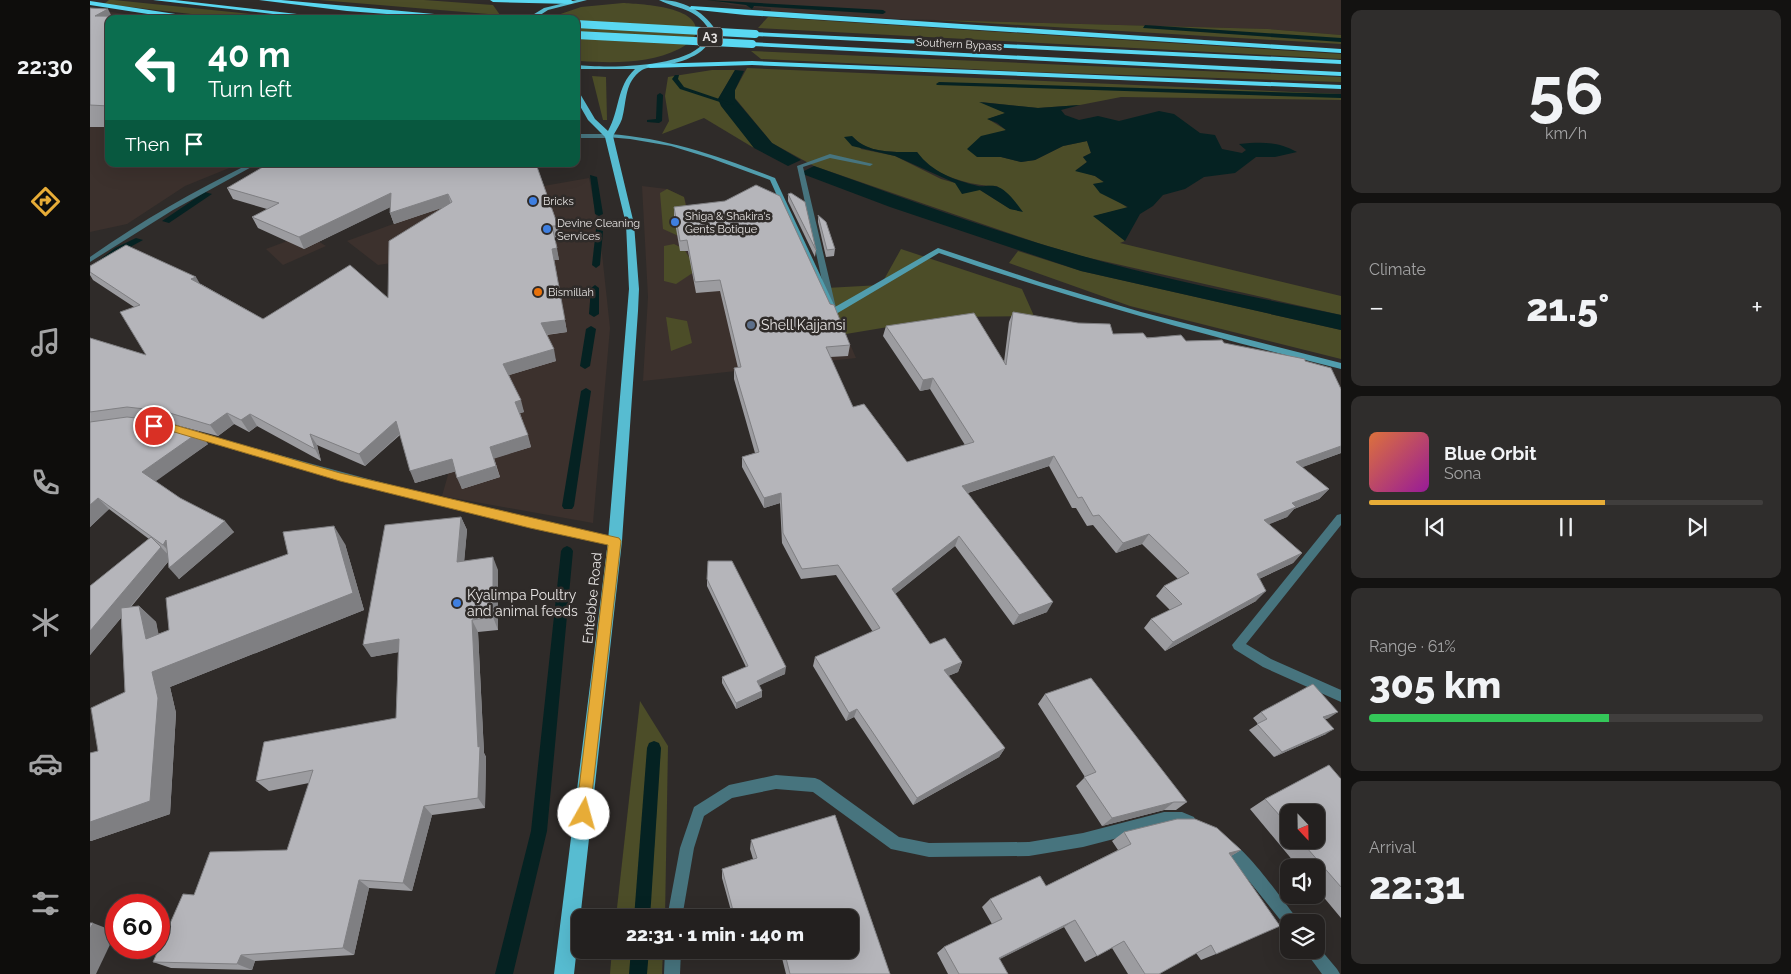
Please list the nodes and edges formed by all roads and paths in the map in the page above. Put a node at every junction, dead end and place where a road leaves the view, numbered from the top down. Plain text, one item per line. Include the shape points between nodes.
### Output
1 (156, 0) edge
2 (262, 0) edge
3 (493, 0) edge
4 (584, 0) edge
5 (662, 0) edge
6 (576, 1) edge
7 (90, 4) edge
8 (691, 8) junction
9 (167, 15) edge
10 (299, 15) edge
11 (430, 15) edge
12 (536, 15) edge
13 (580, 24) edge
14 (580, 35) edge
15 (1341, 50) edge
16 (1341, 62) edge
17 (647, 66) junction
18 (580, 68) edge
19 (1341, 74) edge
20 (1341, 87) edge
21 (580, 99) edge
22 (580, 136) edge
23 (609, 136) junction
24 (870, 164) dead end
25 (248, 167) edge
26 (90, 260) edge
27 (833, 312) junction
28 (1341, 366) edge
29 (180, 430) edge
30 (1341, 518) edge
31 (615, 541) junction
32 (1341, 696) edge
33 (1200, 826) edge
34 (1216, 836) edge
35 (676, 909) edge
36 (1285, 914) edge
37 (673, 959) edge
38 (1320, 959) edge
39 (564, 974) edge
40 (672, 974) edge
41 (1332, 974) edge

1 - 10 highway
2 - 11 highway
3 - 6 highway
4 - 6 main road
5 - 8 main road, A3
6 - 12 main road
7 - 9 highway
8 - 15 highway via 745,14
8 - 17 main road, A3 via 712,29 709,40 698,51
13 - 16 highway, Southern Bypass, bridge
14 - 19 highway, Southern Bypass, bridge
17 - 18 main road, A3 via 614,70
17 - 20 highway via 752,63
17 - 23 main road, A3 via 627,80 622,90 619,116
21 - 23 main road via 592,120
22 - 23 street
23 - 27 street via 646,139 685,148 772,179
23 - 31 main road, Entebbe Road via 630,224 634,289
24 - 27 street via 830,156 800,166
25 - 26 street via 208,186 120,238
27 - 28 street via 938,250 1009,276 1216,336
29 - 31 street via 340,477
30 - 32 street via 1238,645 1267,664
31 - 39 main road, Entebbe Road
33 - 35 street via 1182,819 1164,819 1083,840 1030,849 930,850 896,844 815,784 776,782 729,792 699,812 687,848
34 - 36 street via 1242,861
37 - 40 street
38 - 41 street

